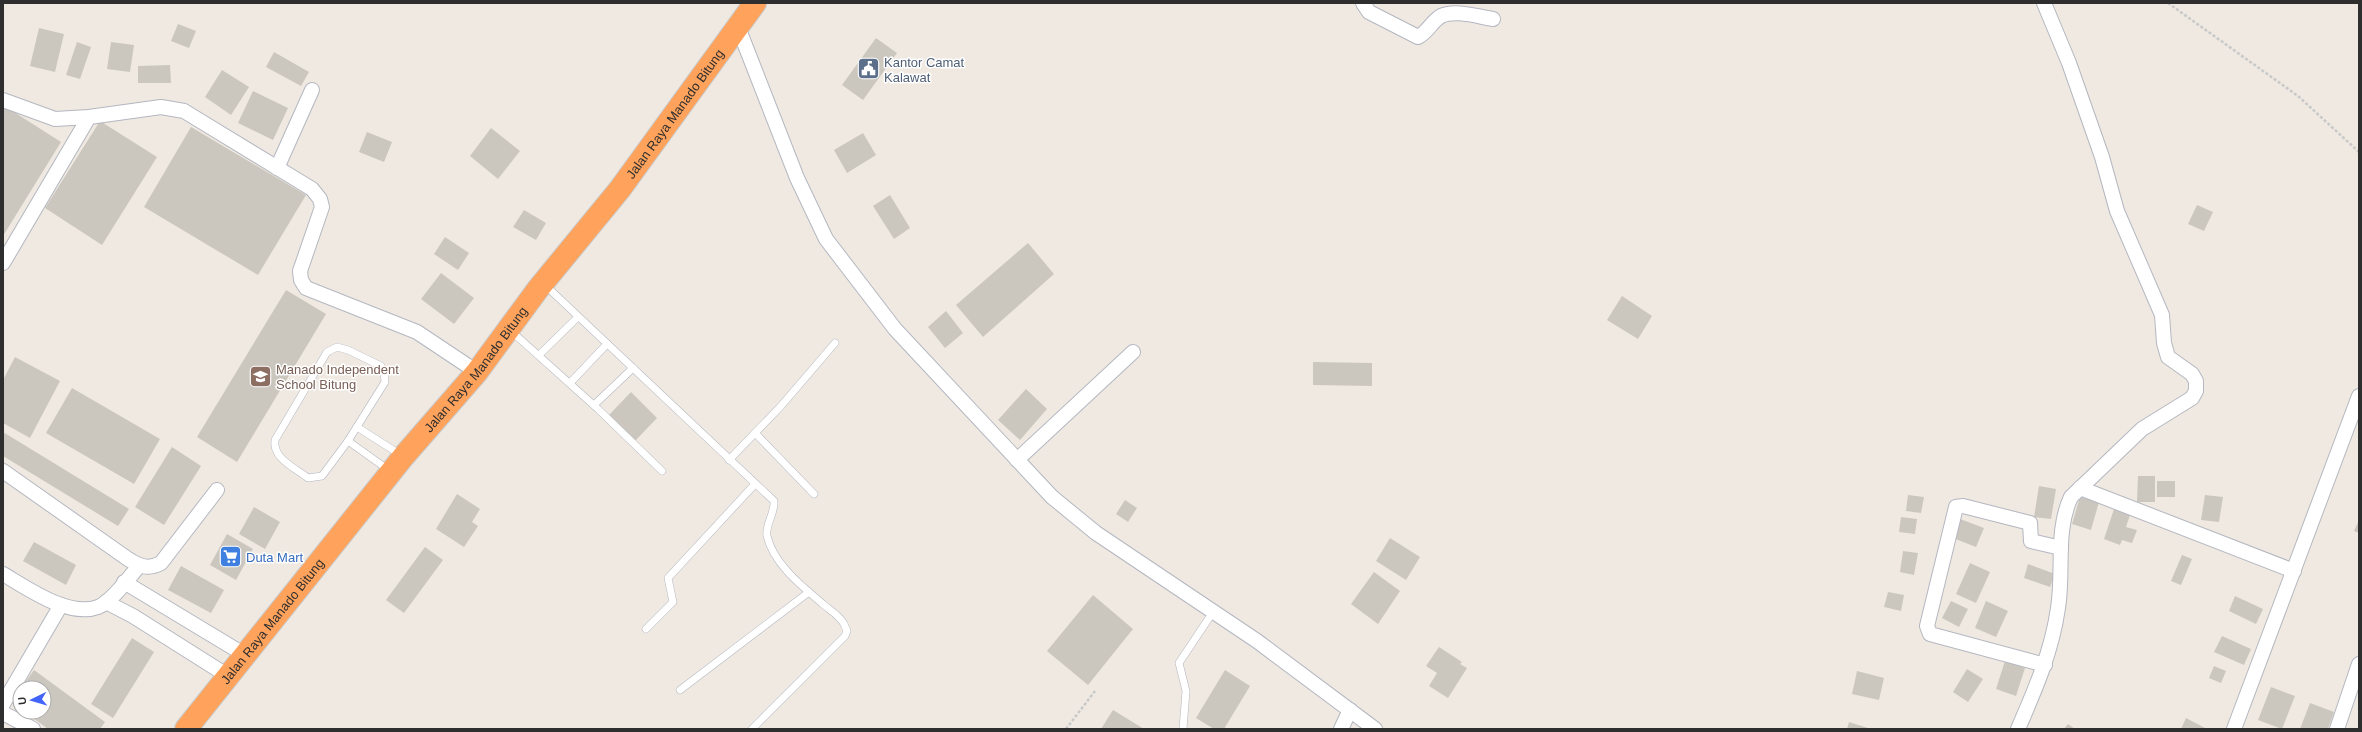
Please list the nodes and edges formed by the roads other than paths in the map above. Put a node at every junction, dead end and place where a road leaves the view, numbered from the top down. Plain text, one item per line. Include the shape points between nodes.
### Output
1 (755, 3) edge
2 (1363, 3) edge
3 (2044, 3) edge
4 (1493, 19) dead end
5 (738, 27) junction
6 (312, 90) dead end
7 (3, 100) edge
8 (89, 117) junction
9 (277, 168) junction
10 (3, 263) edge
11 (543, 283) junction
12 (578, 317) junction
13 (509, 329) junction
14 (607, 344) junction
15 (835, 344) dead end
16 (1133, 352) dead end
17 (539, 355) junction
18 (633, 368) junction
19 (476, 372) junction
20 (570, 383) junction
21 (2359, 396) edge
22 (594, 405) junction
23 (357, 427) junction
24 (755, 433) junction
25 (348, 441) junction
26 (729, 460) junction
27 (1017, 460) junction
28 (398, 464) junction
29 (3, 471) edge
30 (662, 471) dead end
31 (755, 484) junction
32 (2080, 488) junction
33 (217, 490) dead end
34 (814, 494) dead end
35 (2061, 548) junction
36 (139, 566) junction
37 (2294, 571) junction
38 (3, 574) edge
39 (124, 582) junction
40 (809, 592) junction
41 (106, 602) junction
42 (61, 605) junction
43 (1212, 612) junction
44 (646, 630) dead end
45 (245, 655) junction
46 (2359, 664) edge
47 (2045, 665) junction
48 (228, 676) junction
49 (680, 690) dead end
50 (3, 704) edge
51 (1350, 710) junction
52 (3, 713) edge
53 (2238, 728) edge
54 (33, 729) edge
55 (186, 729) edge
56 (752, 729) edge
57 (1183, 729) edge
58 (1341, 729) edge
59 (1375, 729) edge
60 (2018, 729) edge
61 (2336, 729) edge

1 - 5 highway, Jalan Raya Manado Bitung
2 - 4 street via 1369,12 1418,37 1441,16 1457,13
3 - 32 street via 2069,63 2102,157 2117,211 2162,315 2168,357 2192,374 2196,386 2192,398 2142,429
5 - 11 highway, Jalan Raya Manado Bitung via 620,189
5 - 27 street via 797,178 826,239 895,329
6 - 9 street
7 - 8 street via 55,119
8 - 9 street via 161,107 178,109 204,122
8 - 10 street
9 - 19 street via 312,189 320,199 321,212 300,270 301,280 306,288 417,332
11 - 12 lane
11 - 13 highway, Jalan Raya Manado Bitung
12 - 14 lane
12 - 17 lane
13 - 17 lane
13 - 19 highway, Jalan Raya Manado Bitung
14 - 18 lane
14 - 20 lane
15 - 24 lane
16 - 27 street
17 - 20 lane
18 - 22 lane
18 - 26 lane
19 - 28 highway, Jalan Raya Manado Bitung
20 - 22 lane
21 - 37 street
22 - 30 lane
23 - 25 lane
23 - 25 lane via 385,382 384,370 381,366 348,350 336,347 331,349 275,440 274,446 278,456 308,478 314,479 322,476
23 - 28 lane
24 - 26 lane
24 - 34 lane
25 - 28 lane
26 - 31 lane
27 - 43 street via 1052,497 1096,533
28 - 45 highway, Jalan Raya Manado Bitung
29 - 36 street
31 - 40 lane via 774,501 775,509 767,528 770,544 786,569
31 - 44 lane via 668,578 673,602
32 - 35 street via 2071,497 2065,510
32 - 37 street
33 - 36 street via 161,563 155,566
35 - 47 street via 2058,608
35 - 47 street via 2031,541 2030,523 1963,506 1956,507 1927,626 1930,634
36 - 39 street
37 - 53 street
38 - 42 street
39 - 41 street
39 - 45 street
40 - 49 lane
40 - 56 lane via 843,621 847,631 845,636
41 - 42 street via 98,608 80,609
41 - 48 street via 133,616
42 - 50 street
43 - 51 street
43 - 57 lane via 1179,663 1186,690
45 - 48 highway, Jalan Raya Manado Bitung
46 - 61 street
47 - 60 street
48 - 55 highway, Jalan Raya Manado Bitung
51 - 58 street
51 - 59 street
52 - 54 street

